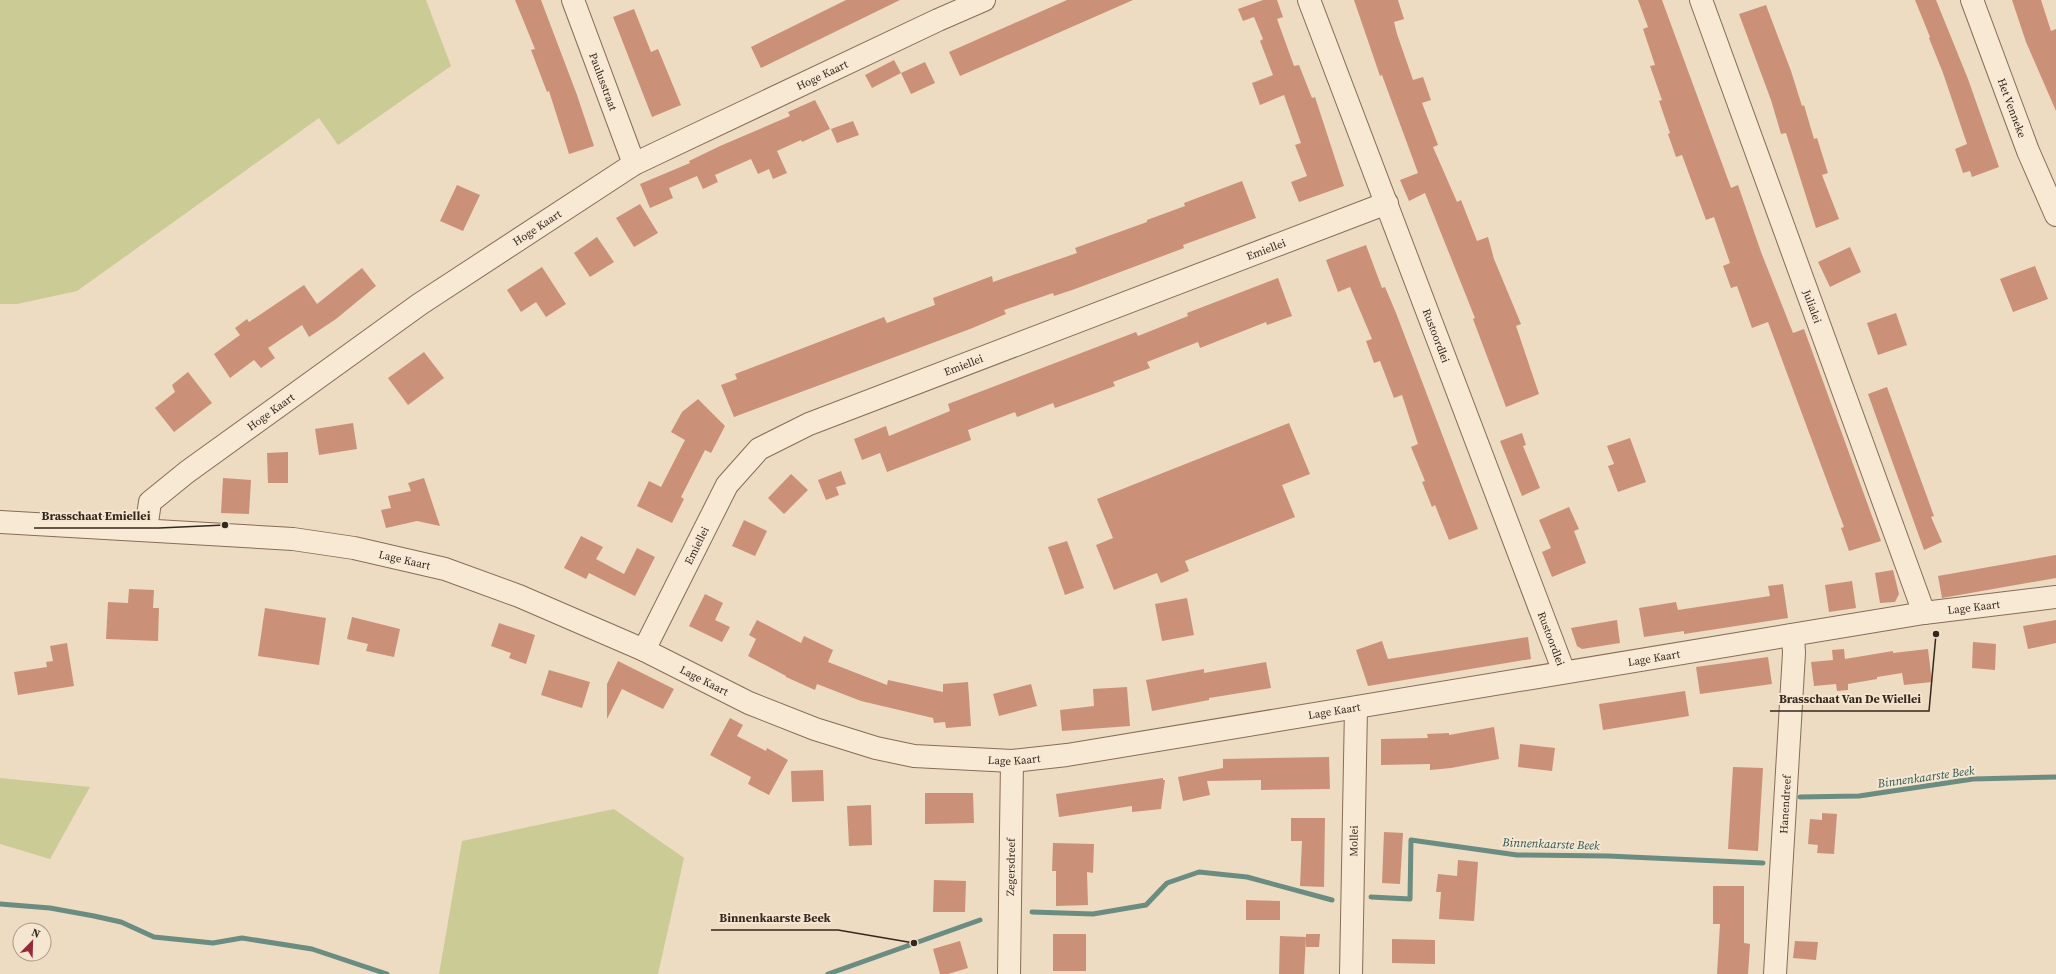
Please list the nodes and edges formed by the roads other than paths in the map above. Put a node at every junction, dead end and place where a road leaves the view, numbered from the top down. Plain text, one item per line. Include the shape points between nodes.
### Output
1 (573, 0) edge
2 (984, 0) edge
3 (1309, 0) edge
4 (1700, 0) edge
5 (1972, 0) edge
6 (634, 164) junction
7 (1386, 203) junction
8 (2056, 215) edge
9 (0, 522) edge
10 (146, 529) junction
11 (2056, 597) edge
12 (1924, 613) junction
13 (1793, 636) junction
14 (644, 650) junction
15 (1564, 672) junction
16 (1356, 708) junction
17 (1012, 761) junction
18 (1009, 974) edge
19 (1351, 974) edge
20 (1775, 974) edge

1 - 6 street, Paulusstraat
2 - 6 street, Hoge Kaart
3 - 7 street, Rustoordlei
4 - 12 street, Julialei
5 - 8 street, Het Venneke via 2028,151
6 - 10 street, Hoge Kaart via 420,304 187,472 150,502
7 - 14 street, Emiellei via 816,421 759,450 727,485
7 - 15 street, Rustoordlei
9 - 10 street, Lage Kaart
10 - 14 street, Lage Kaart via 292,539 354,548 445,569 519,596
11 - 12 street, Lage Kaart
12 - 13 street, Lage Kaart
13 - 15 street, Lage Kaart
13 - 20 street, Hanendreef
14 - 17 street, Lage Kaart via 749,703 815,729 876,748 914,756
15 - 16 street, Lage Kaart
16 - 17 street, Lage Kaart via 1067,755
16 - 19 street, Mollei
17 - 18 street, Zegersdreef

